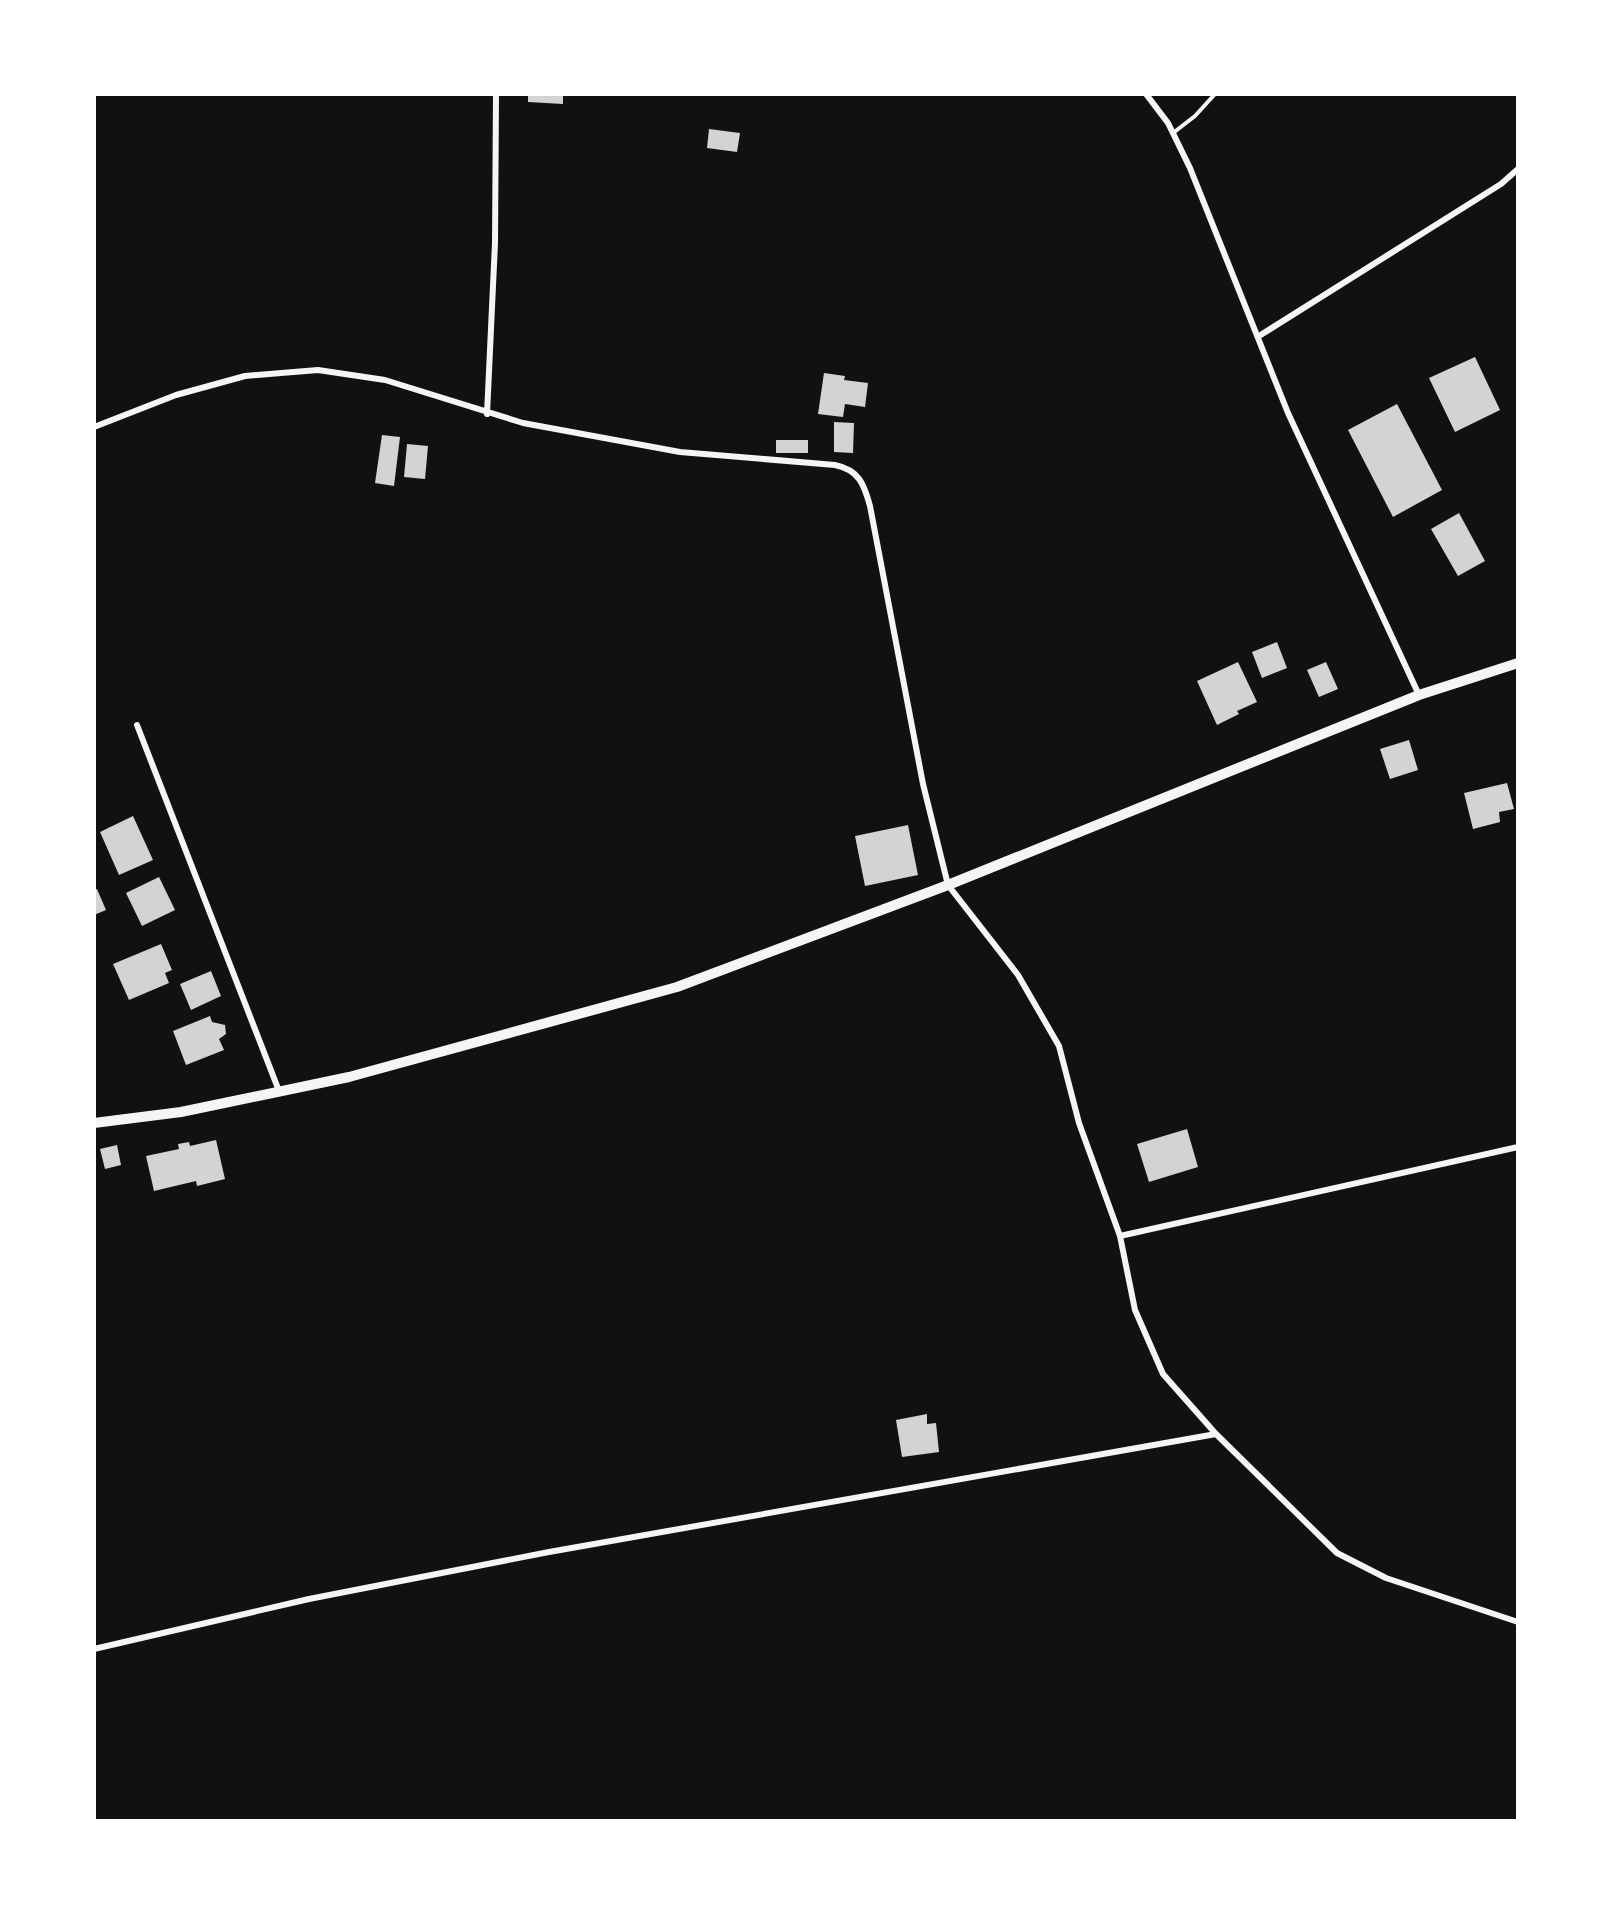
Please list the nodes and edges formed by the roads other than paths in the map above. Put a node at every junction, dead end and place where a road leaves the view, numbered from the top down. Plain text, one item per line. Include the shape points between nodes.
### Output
1 (496, 94) edge
2 (1146, 94) edge
3 (1215, 94) edge
4 (1173, 133) junction
5 (1518, 169) edge
6 (1259, 336) junction
7 (487, 414) junction
8 (94, 427) edge
9 (1518, 663) edge
10 (1419, 694) junction
11 (137, 725) dead end
12 (948, 885) junction
13 (279, 1091) junction
14 (94, 1123) edge
15 (1518, 1147) edge
16 (1120, 1236) junction
17 (1216, 1434) junction
18 (1518, 1622) edge
19 (94, 1649) edge

1 - 7 street via 495,243
2 - 4 street
3 - 4 lane
4 - 6 street
5 - 6 street via 1501,184
6 - 10 street via 1288,413
7 - 8 street via 385,380 318,370 245,376 176,395
7 - 12 street via 680,452 836,465 855,471 865,486 870,506 923,784
9 - 10 street
10 - 12 street
11 - 13 street
12 - 13 street via 677,987 349,1077
12 - 16 street via 1018,975 1059,1046 1079,1123
13 - 14 street via 181,1112
15 - 16 street
16 - 17 street via 1135,1310 1163,1374
17 - 18 street via 1337,1553 1386,1578
17 - 19 street via 538,1555 309,1599

